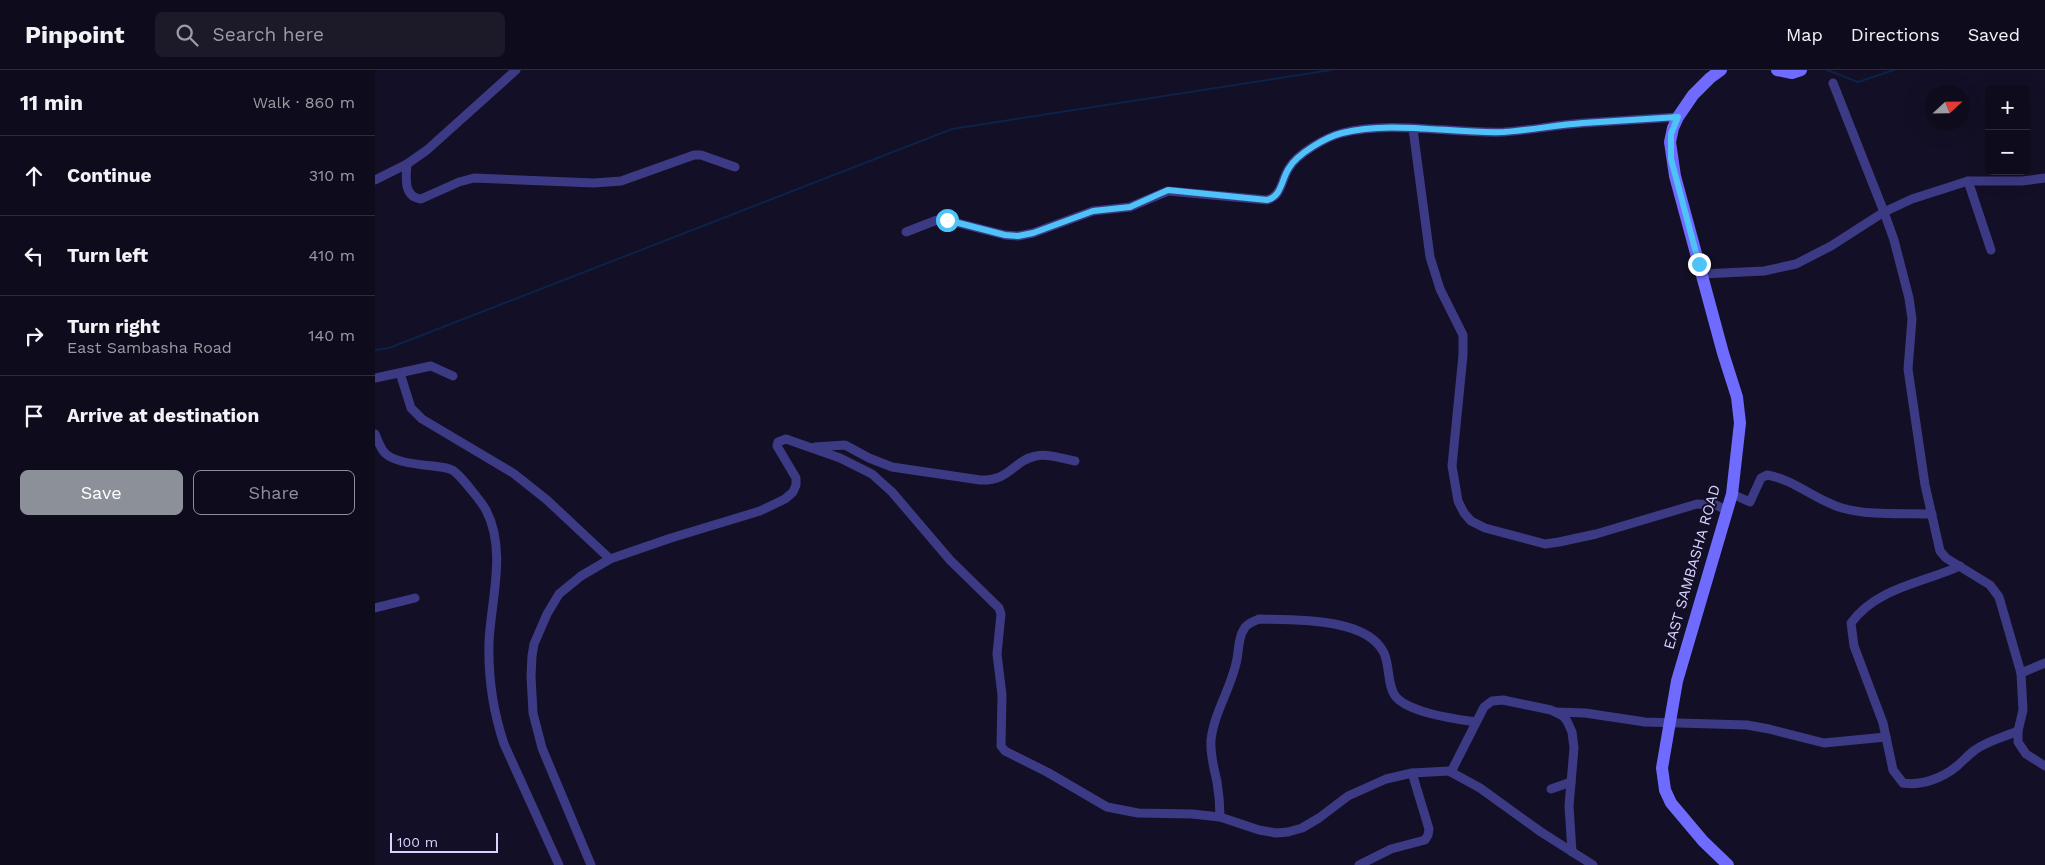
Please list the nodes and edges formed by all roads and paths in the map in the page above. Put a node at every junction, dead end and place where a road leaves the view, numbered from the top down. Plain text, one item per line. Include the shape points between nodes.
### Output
1 (516, 70) edge
2 (1721, 70) edge
3 (1777, 70) edge
4 (1801, 70) edge
5 (1833, 83) dead end
6 (1678, 117) junction
7 (1413, 129) junction
8 (407, 164) junction
9 (735, 167) dead end
10 (2045, 178) edge
11 (375, 180) edge
12 (1968, 180) junction
13 (1885, 212) junction
14 (906, 232) dead end
15 (1991, 250) dead end
16 (1702, 274) junction
17 (400, 373) junction
18 (453, 376) dead end
19 (375, 378) edge
20 (375, 434) edge
21 (812, 447) junction
22 (1075, 460) dead end
23 (1732, 494) junction
24 (1728, 511) junction
25 (1932, 514) junction
26 (610, 559) junction
27 (1960, 566) junction
28 (415, 598) dead end
29 (375, 608) edge
30 (2045, 663) edge
31 (2021, 673) junction
32 (1557, 712) junction
33 (1476, 722) junction
34 (1669, 723) junction
35 (2018, 731) junction
36 (1886, 737) junction
37 (2045, 766) edge
38 (1451, 772) junction
39 (1412, 774) junction
40 (1571, 782) junction
41 (1551, 789) dead end
42 (1220, 817) junction
43 (1572, 852) junction
44 (559, 865) edge
45 (591, 865) edge
46 (1359, 865) edge
47 (1593, 865) edge
48 (1728, 865) edge

1 - 8 street via 443,137
2 - 6 street, EAST SAMBASHA ROAD via 1693,95
3 - 4 street via 1792,73
5 - 13 street
6 - 7 street via 1505,132
6 - 16 street, EAST SAMBASHA ROAD via 1671,134 1671,159
7 - 14 street via 1364,129 1324,140 1299,157 1289,168 1277,195 1267,200 1168,190 1130,207 1093,211 1018,236 947,220 937,220
7 - 24 street via 1430,257 1463,335 1452,466 1458,501 1467,517 1485,528 1545,544 1596,534 1697,504 1716,505
8 - 9 street via 406,184 416,199 474,178 594,183 621,181 694,155
8 - 11 street
10 - 12 street
12 - 13 street
12 - 15 street
13 - 16 street via 1796,264 1764,271
13 - 25 street via 1909,298 1912,327 1908,369
16 - 23 street, EAST SAMBASHA ROAD via 1737,397 1740,423
17 - 18 street via 431,366
17 - 19 street
17 - 26 street via 413,411 513,473
20 - 44 street via 385,454 392,458 451,469 480,501 490,519 497,572 489,642 493,704 504,744
21 - 22 street via 845,445 892,467 980,480 1001,478 1034,456
21 - 26 street via 786,439 778,442 796,485 793,492 778,502 760,511
21 - 42 street via 864,469 883,482 950,560 999,608 997,654 1002,695 999,738 1005,751 1107,807 1138,813
23 - 24 street, EAST SAMBASHA ROAD
23 - 25 street via 1750,502 1761,478 1767,475 1792,483 1841,508
24 - 34 street, EAST SAMBASHA ROAD via 1677,681
25 - 27 street via 1940,551
26 - 45 street via 559,594 535,644 531,676 538,738
27 - 31 street via 1990,585 1999,597
27 - 36 street via 1878,598 1851,623 1854,646 1879,707
28 - 29 street
30 - 31 street
31 - 35 street via 2023,710
32 - 33 street via 1497,700 1486,704
32 - 34 street
32 - 40 street via 1567,721 1574,739
33 - 38 street
33 - 42 street via 1417,709 1400,701 1393,690 1381,648 1366,634 1327,622 1259,619 1245,627 1241,636 1231,685 1211,740
34 - 36 street via 1747,725 1824,743
34 - 48 street, EAST SAMBASHA ROAD via 1662,768 1665,790 1688,824
35 - 36 street via 1974,750 1946,774 1911,784 1903,783 1893,770
35 - 37 street via 2021,748
38 - 39 street
38 - 43 street via 1481,788
39 - 42 street via 1386,779 1348,796 1319,818 1288,832 1259,830
39 - 46 street via 1428,835 1425,840 1391,849
40 - 41 street
40 - 43 street
43 - 47 street

